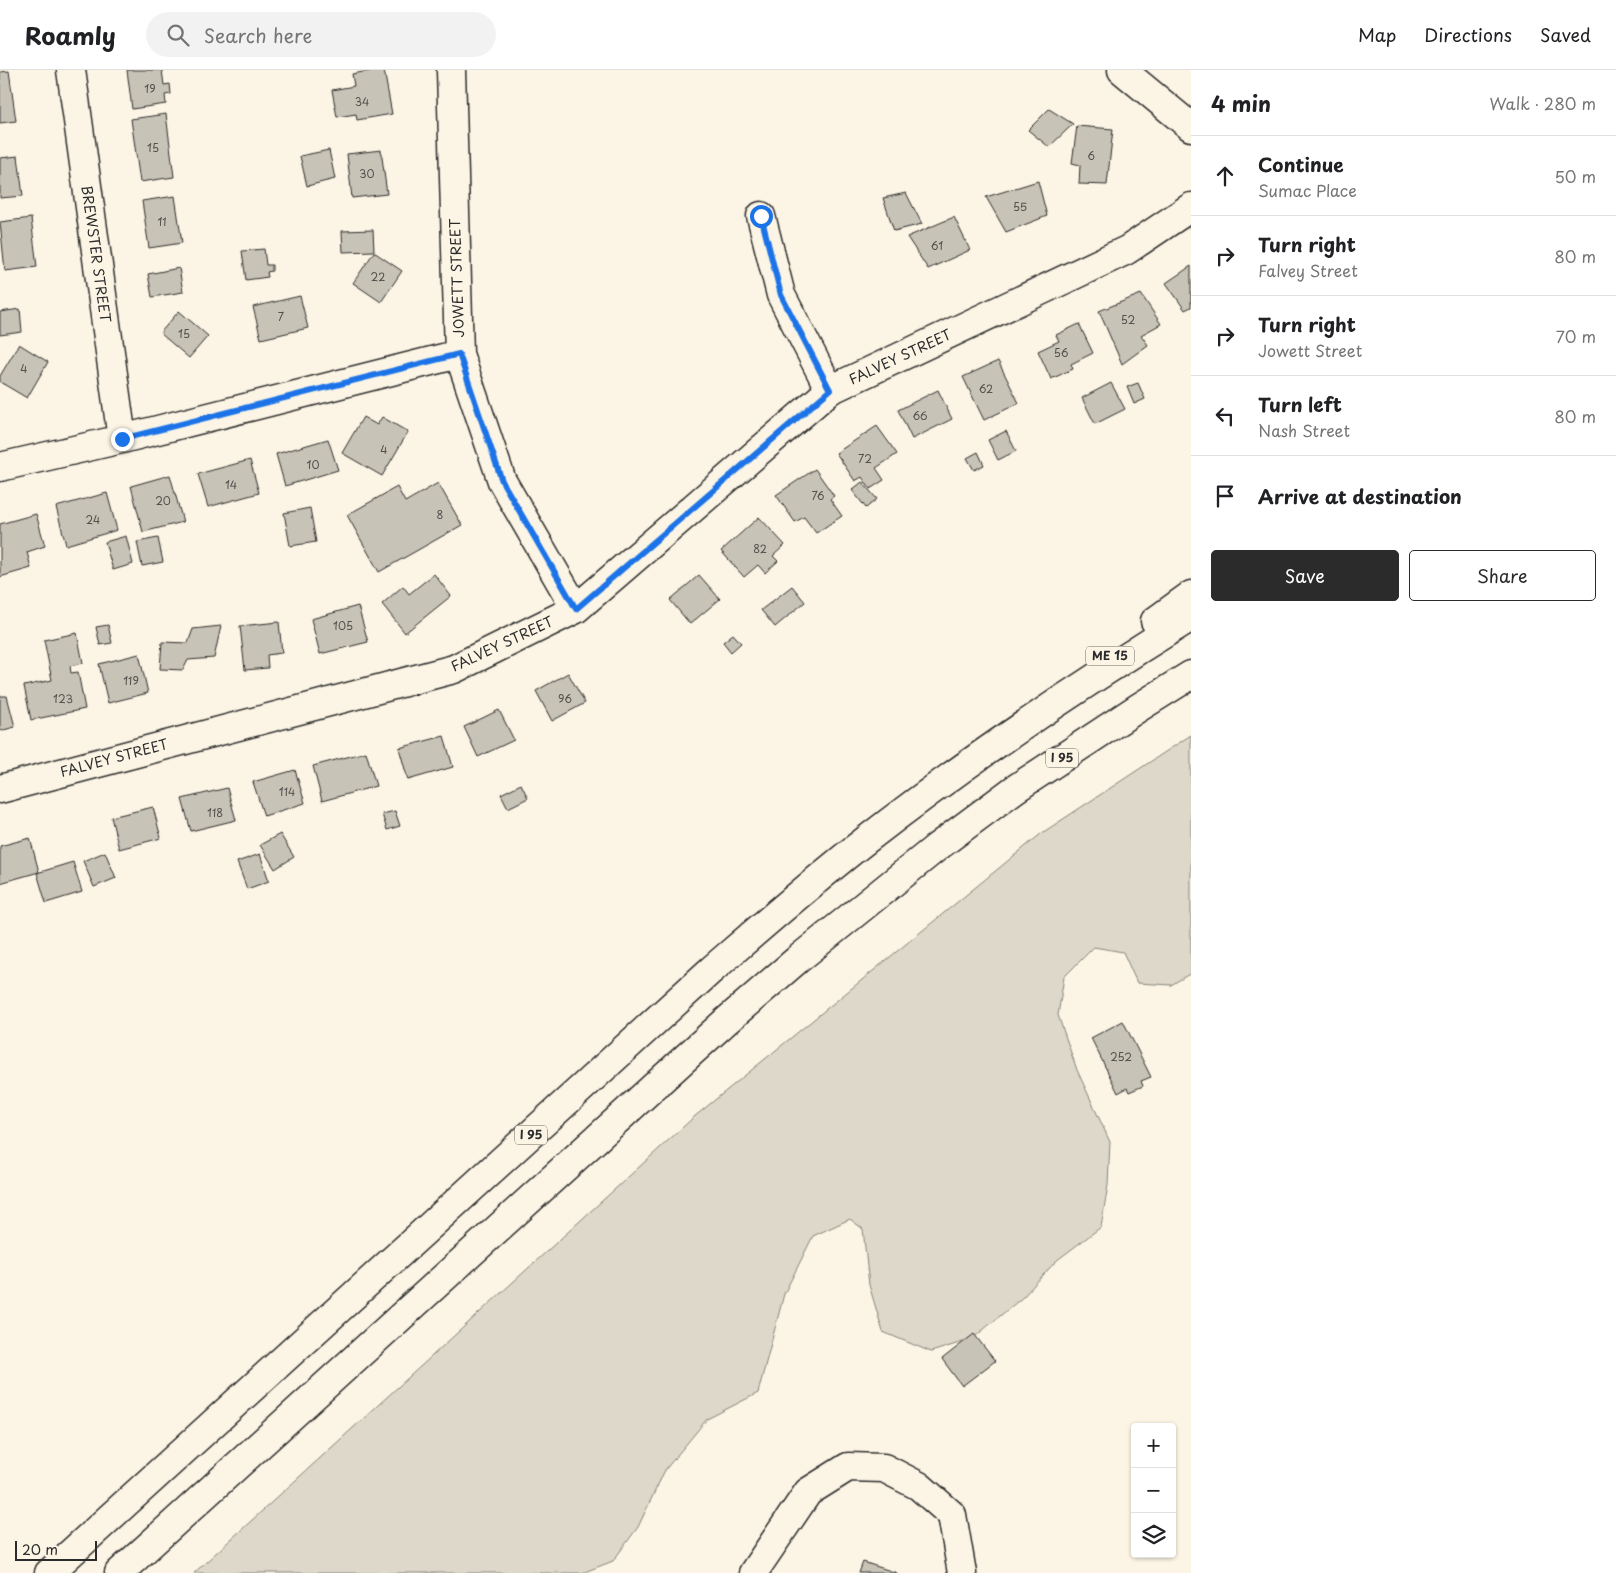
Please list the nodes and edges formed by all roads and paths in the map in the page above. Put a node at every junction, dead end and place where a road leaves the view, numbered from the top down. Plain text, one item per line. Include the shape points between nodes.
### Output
1 (71, 70) edge
2 (451, 70) edge
3 (1122, 70) edge
4 (1191, 127) edge
5 (1191, 207) edge
6 (761, 216) dead end
7 (459, 354) junction
8 (830, 390) junction
9 (122, 439) junction
10 (0, 467) edge
11 (1191, 594) edge
12 (576, 609) junction
13 (1191, 617) edge
14 (1191, 675) edge
15 (1031, 720) junction
16 (0, 788) edge
17 (49, 1573) edge
18 (120, 1573) edge
19 (753, 1573) edge
20 (962, 1573) edge

1 - 9 main road, BREWSTER STREET
2 - 7 main road, JOWETT STREET
3 - 4 main road
5 - 8 main road, FALVEY STREET via 1127,250
6 - 8 main road via 781,295
7 - 9 main road
7 - 12 main road, JOWETT STREET via 502,481
8 - 12 main road, FALVEY STREET
9 - 10 main road
11 - 15 main road, ME 15
12 - 16 main road, FALVEY STREET via 454,669
13 - 15 main road, I 95
14 - 18 main road, I 95 via 1007,795 796,960
15 - 17 main road, I 95 via 948,778 779,911
19 - 20 main road via 808,1492 848,1467 884,1468 919,1486 952,1516

